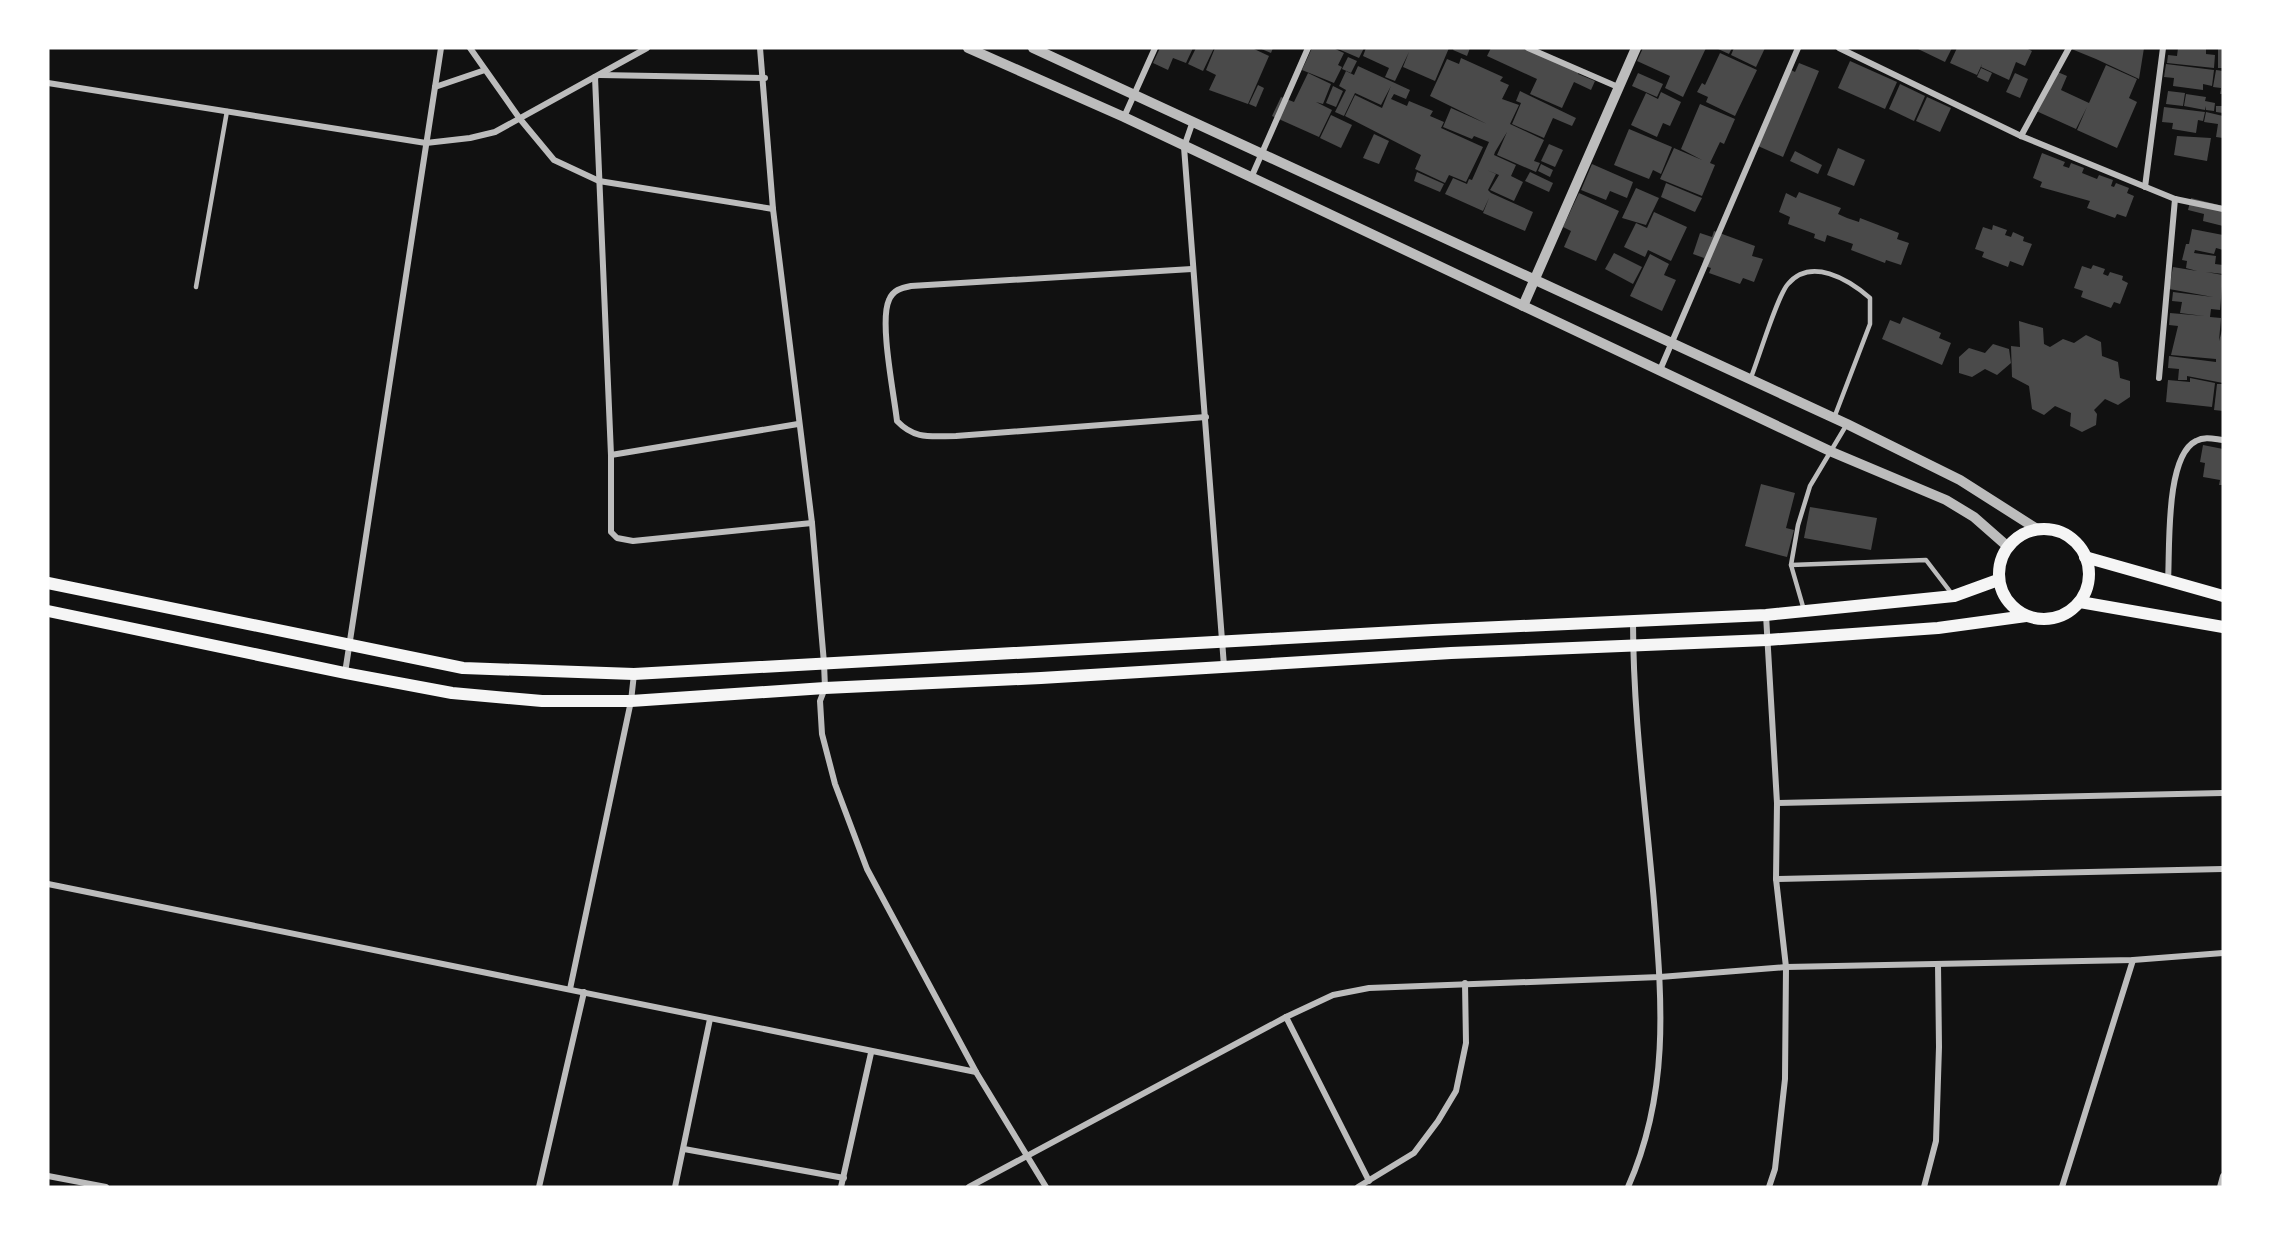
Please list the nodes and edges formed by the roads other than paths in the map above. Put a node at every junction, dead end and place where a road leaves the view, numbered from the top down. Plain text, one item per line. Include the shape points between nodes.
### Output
1 (441, 48) edge
2 (470, 48) edge
3 (647, 48) edge
4 (760, 48) edge
5 (968, 48) edge
6 (1033, 48) edge
7 (1155, 48) edge
8 (1308, 48) edge
9 (1528, 48) edge
10 (1636, 48) edge
11 (1798, 48) edge
12 (1839, 48) edge
13 (2069, 48) edge
14 (2163, 48) edge
15 (984, 51) edge
16 (485, 70) junction
17 (597, 76) junction
18 (765, 78) junction
19 (48, 83) edge
20 (435, 87) junction
21 (1618, 87) junction
22 (1136, 95) junction
23 (227, 111) junction
24 (1124, 117) junction
25 (520, 118) junction
26 (1193, 121) junction
27 (2021, 136) junction
28 (426, 143) junction
29 (1184, 147) junction
30 (1263, 153) junction
31 (1251, 178) junction
32 (599, 181) junction
33 (2145, 187) junction
34 (2175, 199) junction
35 (773, 209) junction
36 (2223, 209) edge
37 (1192, 269) junction
38 (1534, 281) junction
39 (196, 287) dead end
40 (1523, 306) junction
41 (1671, 344) junction
42 (1660, 370) junction
43 (2159, 378) dead end
44 (1750, 380) junction
45 (1206, 417) junction
46 (1834, 418) junction
47 (798, 424) junction
48 (1847, 424) junction
49 (2223, 440) edge
50 (1832, 452) junction
51 (610, 455) junction
52 (813, 523) junction
53 (2037, 529) junction
54 (2007, 546) junction
55 (2085, 557) junction
56 (1791, 565) junction
57 (1998, 580) junction
58 (2168, 581) junction
59 (48, 584) edge
60 (1954, 596) junction
61 (2223, 596) edge
62 (2080, 602) junction
63 (48, 611) edge
64 (1805, 612) junction
65 (1766, 615) junction
66 (2026, 616) junction
67 (1633, 621) junction
68 (2223, 627) edge
69 (1767, 640) junction
70 (1224, 642) junction
71 (348, 645) junction
72 (1633, 646) junction
73 (824, 663) junction
74 (1224, 667) junction
75 (345, 674) junction
76 (634, 674) junction
77 (825, 688) junction
78 (631, 701) junction
79 (2223, 793) edge
80 (1777, 803) junction
81 (2223, 869) edge
82 (1776, 879) junction
83 (48, 884) edge
84 (2223, 953) edge
85 (2133, 960) junction
86 (1938, 964) junction
87 (1786, 967) junction
88 (1660, 977) junction
89 (1465, 983) junction
90 (570, 989) junction
91 (584, 992) junction
92 (1286, 1017) junction
93 (710, 1019) junction
94 (871, 1053) junction
95 (976, 1072) junction
96 (684, 1149) junction
97 (1028, 1156) junction
98 (48, 1176) edge
99 (2223, 1176) edge
100 (844, 1178) junction
101 (1369, 1181) junction
102 (106, 1187) edge
103 (539, 1187) edge
104 (675, 1187) edge
105 (841, 1187) edge
106 (969, 1187) edge
107 (1046, 1187) edge
108 (1358, 1187) edge
109 (1628, 1187) edge
110 (1769, 1187) edge
111 (1924, 1187) edge
112 (2062, 1187) edge
113 (2220, 1187) edge

1 - 20 street
2 - 16 street
3 - 17 street
4 - 18 street
5 - 15 street
6 - 22 street
7 - 22 street
8 - 30 street
9 - 21 street
10 - 21 street
11 - 41 street
12 - 27 street
13 - 27 street
14 - 33 street
15 - 24 street
16 - 20 street
16 - 25 street
17 - 18 street
17 - 25 street
17 - 32 street
18 - 35 street
19 - 23 street
20 - 28 street
21 - 38 street
22 - 24 street
22 - 26 street
23 - 28 street
23 - 39 lane
24 - 29 street
25 - 28 street via 486,134
25 - 32 street via 554,160
26 - 29 street
26 - 30 street
27 - 33 street
28 - 71 street
29 - 31 street
29 - 37 street
30 - 31 street
30 - 38 street
31 - 40 street
32 - 35 street
32 - 51 street
33 - 34 street
34 - 36 street
34 - 43 street
35 - 47 street
37 - 45 street
37 - 45 street via 911,286 897,289 889,299 884,317 897,420 908,432 956,436
38 - 40 street
38 - 41 street
40 - 42 street
41 - 42 street
41 - 44 street
42 - 50 street
44 - 46 street
44 - 46 lane via 1786,285 1800,273 1824,272 1853,283 1870,298 1870,324
45 - 70 street
46 - 48 street
47 - 51 street
47 - 52 street
48 - 50 lane
48 - 53 street via 1960,480
49 - 58 street via 2195,441 2179,460 2174,481
50 - 54 street via 1946,500
50 - 56 lane via 1803,504
51 - 52 street via 610,524 617,538 633,541
52 - 73 street
53 - 54 main road
53 - 55 main road via 2061,532 2071,538
54 - 57 main road via 2001,556
55 - 58 main road
55 - 62 main road via 2088,580
56 - 60 lane via 1926,560
56 - 64 lane
57 - 60 main road
57 - 66 main road via 2008,602
58 - 61 main road
59 - 71 main road
60 - 64 main road
62 - 66 main road via 2050,619
62 - 68 main road
63 - 75 main road
64 - 65 main road
65 - 67 main road
65 - 69 street
66 - 69 main road via 1938,628
67 - 70 main road
67 - 72 street
69 - 72 main road
69 - 80 street
70 - 73 main road
70 - 74 street
71 - 75 street
71 - 76 main road via 463,668
72 - 74 main road
72 - 88 street
73 - 76 main road
73 - 77 street
74 - 77 main road
75 - 78 main road via 452,693 542,701
76 - 78 street
77 - 78 main road
77 - 95 street via 820,701 822,734 835,784 867,868
78 - 90 street
79 - 80 street
80 - 82 street
81 - 82 street
82 - 87 street
83 - 90 street
84 - 85 street
85 - 86 street
85 - 112 street
86 - 87 street
86 - 111 street via 1936,1141
87 - 88 street
87 - 110 street via 1785,1079 1775,1169
88 - 89 street
88 - 109 street via 1659,1078 1647,1141
89 - 92 street via 1369,988 1332,996
89 - 101 street via 1466,1042 1456,1091 1414,1153
90 - 91 street
91 - 93 street
91 - 103 street
92 - 97 street
92 - 101 street
93 - 94 street
93 - 96 street
94 - 95 street
94 - 100 street
95 - 97 street
96 - 100 street
96 - 104 street
97 - 106 street
97 - 107 street
98 - 102 street
99 - 113 street
100 - 105 street
101 - 108 street

